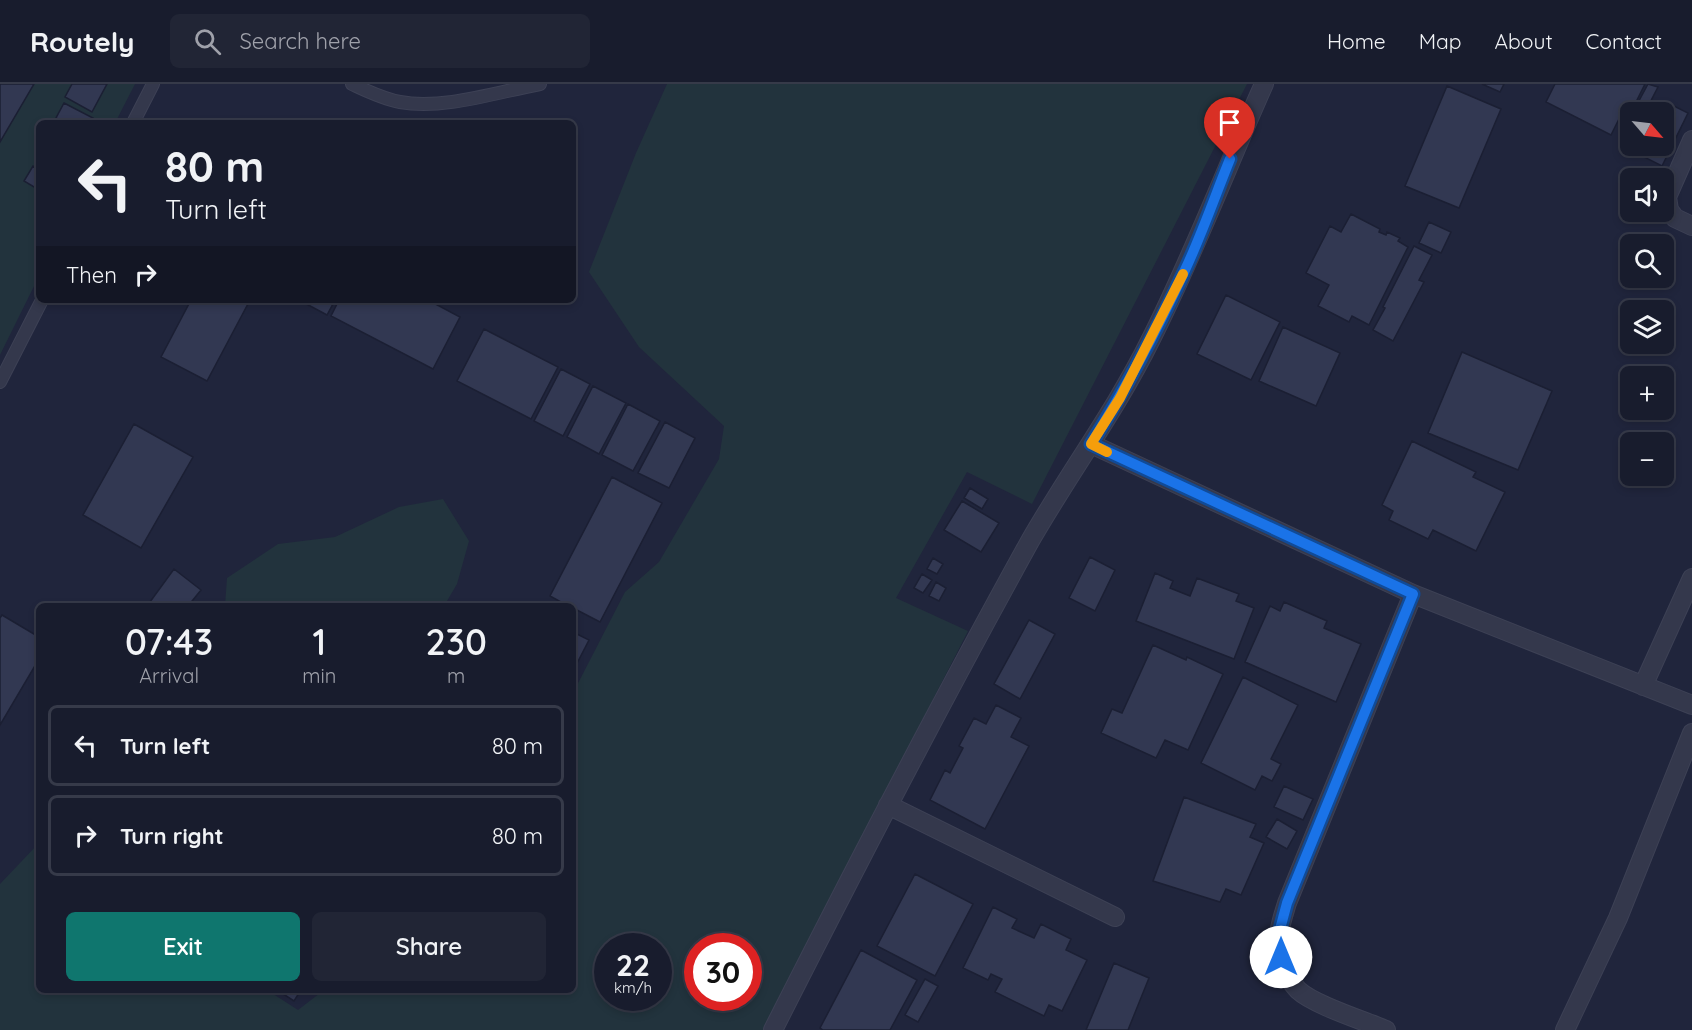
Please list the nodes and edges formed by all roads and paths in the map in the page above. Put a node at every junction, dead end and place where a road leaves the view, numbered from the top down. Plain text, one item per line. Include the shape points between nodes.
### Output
1 (153, 84) edge
2 (352, 84) edge
3 (540, 84) edge
4 (1264, 84) edge
5 (135, 120) edge
6 (1692, 140) edge
7 (1692, 226) edge
8 (40, 303) edge
9 (0, 382) edge
10 (1091, 444) junction
11 (1692, 578) edge
12 (1413, 594) junction
13 (1643, 686) junction
14 (1692, 705) edge
15 (1692, 733) edge
16 (888, 805) junction
17 (1115, 917) dead end
18 (772, 1030) edge
19 (1386, 1030) edge
20 (1565, 1030) edge

1 - 5 lane
2 - 3 lane via 399,102 416,104
4 - 10 street via 1186,269 1120,398
6 - 7 street via 1667,197 1675,218
8 - 9 lane
10 - 12 street
10 - 16 street via 1044,517
11 - 13 street
12 - 13 street
12 - 19 street via 1287,903 1279,933 1281,957 1298,989 1312,999
13 - 14 street
15 - 20 street via 1617,918
16 - 17 street
16 - 18 street

